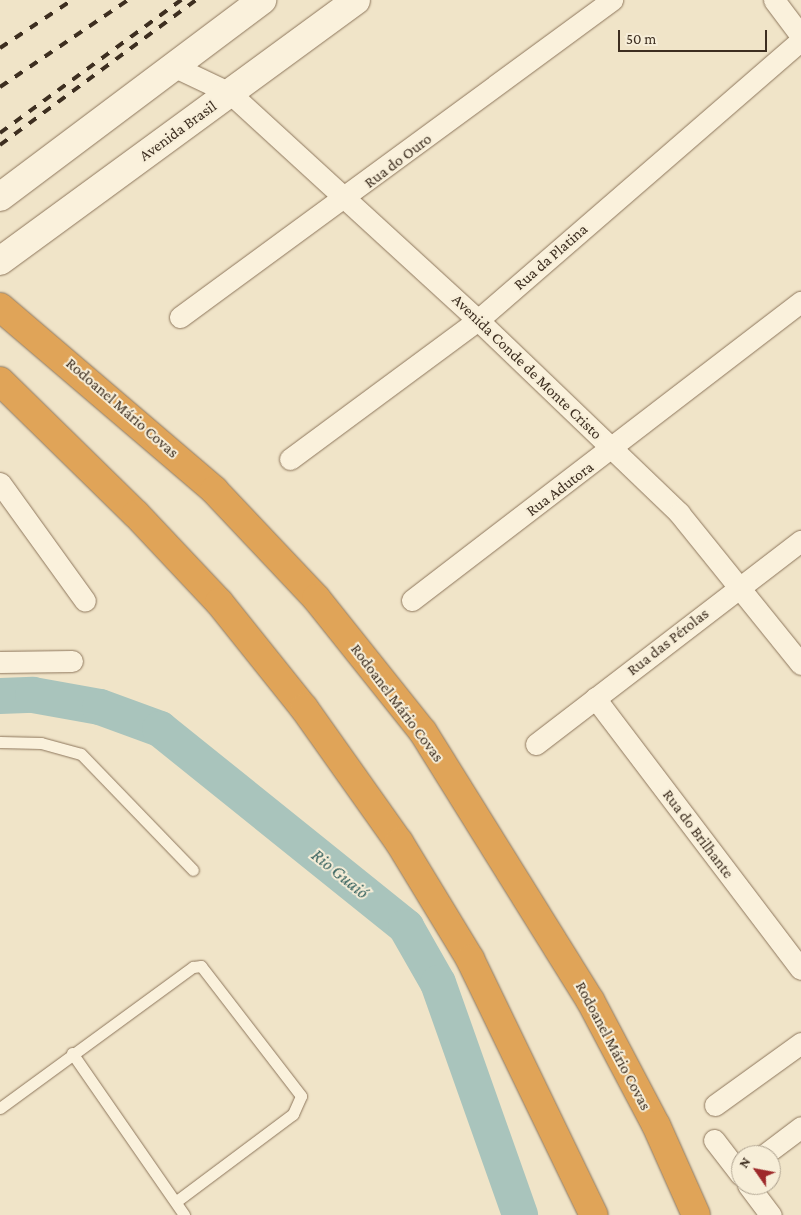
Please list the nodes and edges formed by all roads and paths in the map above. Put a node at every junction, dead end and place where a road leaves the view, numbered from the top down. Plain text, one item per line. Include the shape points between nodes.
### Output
1 (262, 0) edge
2 (356, 0) edge
3 (612, 0) edge
4 (774, 0) edge
5 (801, 36) edge
6 (801, 40) edge
7 (173, 66) junction
8 (230, 93) junction
9 (0, 197) edge
10 (349, 198) junction
11 (0, 261) edge
12 (801, 302) edge
13 (0, 307) edge
14 (180, 317) dead end
15 (478, 320) junction
16 (0, 381) edge
17 (613, 449) junction
18 (290, 458) dead end
19 (0, 483) edge
20 (801, 540) edge
21 (742, 585) junction
22 (412, 600) dead end
23 (85, 601) dead end
24 (72, 661) dead end
25 (0, 662) edge
26 (801, 664) edge
27 (595, 698) junction
28 (0, 742) edge
29 (536, 744) dead end
30 (193, 870) dead end
31 (801, 969) edge
32 (801, 1043) edge
33 (72, 1053) junction
34 (715, 1105) dead end
35 (0, 1108) edge
36 (801, 1127) edge
37 (714, 1140) dead end
38 (777, 1145) edge
39 (731, 1162) edge
40 (756, 1195) edge
41 (178, 1200) junction
42 (184, 1215) edge
43 (594, 1215) edge
44 (696, 1215) edge
45 (771, 1215) edge

1 - 7 main road
2 - 8 main road, Avenida Brasil
3 - 10 street, Rua do Ouro
4 - 5 street
6 - 15 street, Rua da Platina
7 - 8 street, Avenida Conde de Monte Cristo
7 - 9 main road
8 - 10 street, Avenida Conde de Monte Cristo
8 - 11 main road, Avenida Brasil
10 - 14 street, Rua do Ouro
10 - 15 street, Avenida Conde de Monte Cristo
12 - 17 street, Rua Adutora
13 - 44 highway, Rodoanel Mário Covas via 214,490 316,598 423,732 590,1000 656,1125
15 - 17 street, Avenida Conde de Monte Cristo
15 - 18 street, Rua da Platina
16 - 43 highway via 136,514 219,602 304,708 399,842 470,959
17 - 21 street, Avenida Conde de Monte Cristo via 679,513
17 - 22 street, Rua Adutora
19 - 23 street
20 - 21 street, Rua das Pérolas
21 - 26 street, Avenida Conde de Monte Cristo
21 - 27 street, Rua das Pérolas
24 - 25 street
27 - 29 street, Rua das Pérolas
27 - 31 street, Rua do Brilhante
28 - 30 lane via 41,743 80,754
32 - 34 street
33 - 35 lane
33 - 41 lane
33 - 41 lane via 193,967 201,966 298,1086 301,1096 293,1114
36 - 38 street
37 - 39 street
40 - 45 street
41 - 42 lane

